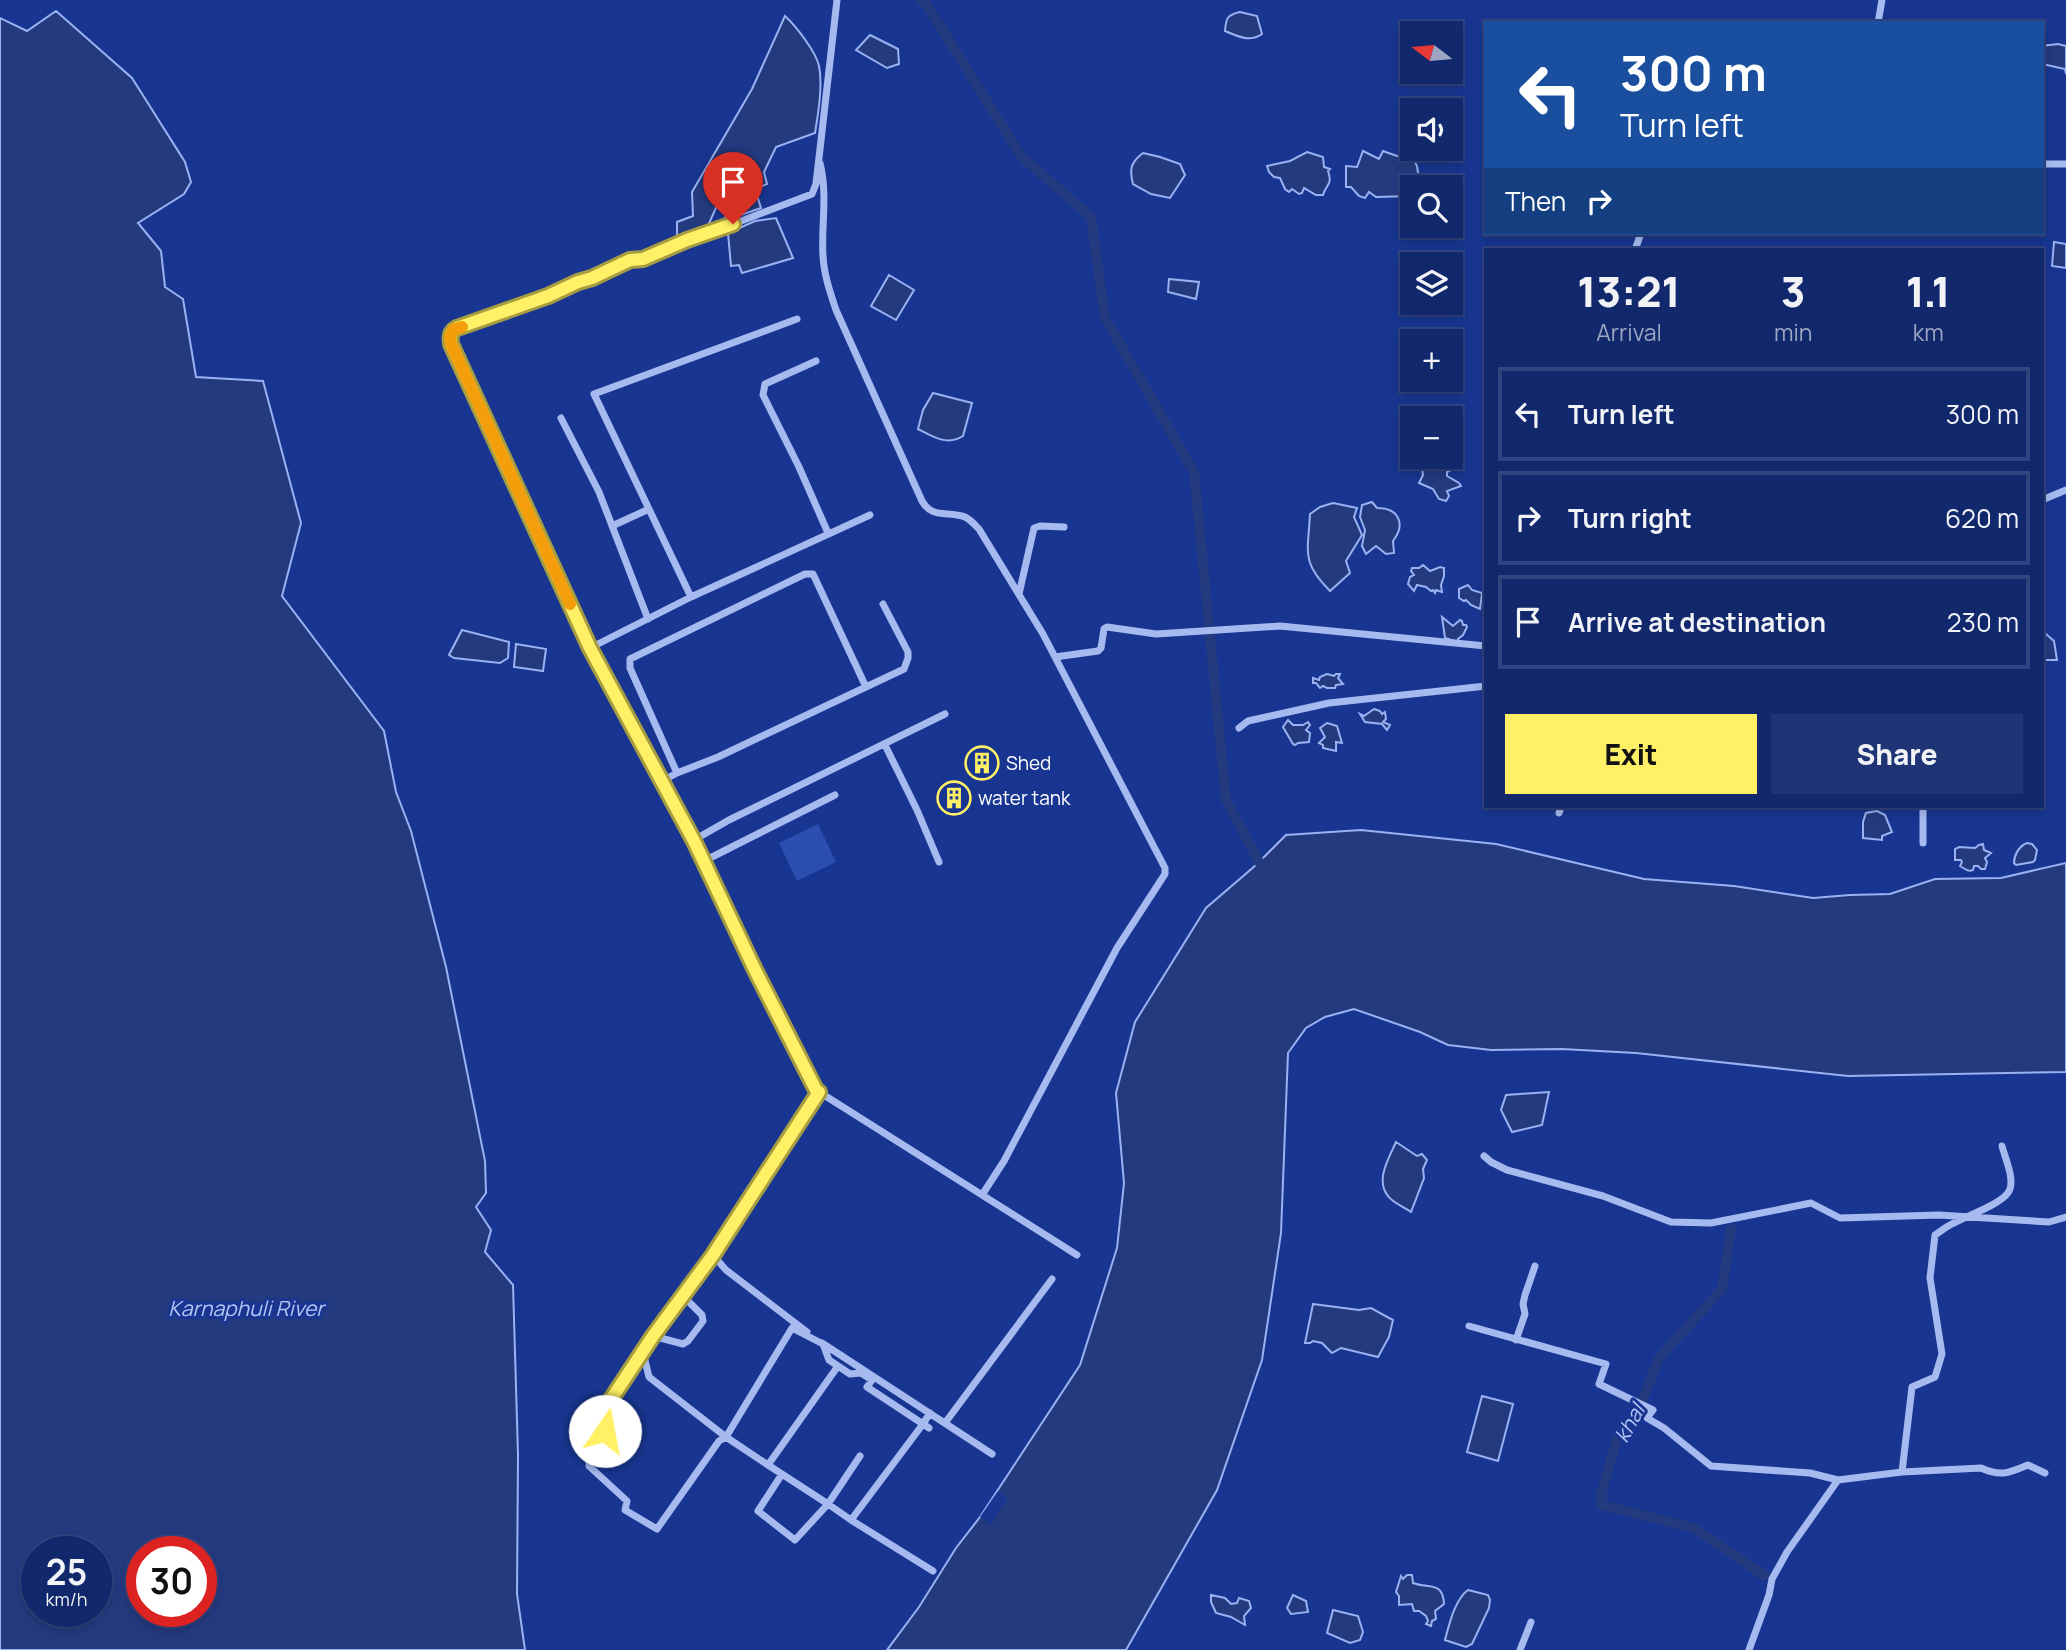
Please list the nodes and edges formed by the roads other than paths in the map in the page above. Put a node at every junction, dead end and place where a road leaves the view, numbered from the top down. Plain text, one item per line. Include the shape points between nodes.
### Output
1 (837, 0) edge
2 (1882, 0) edge
3 (1878, 21) edge
4 (818, 156) junction
5 (2044, 164) edge
6 (2066, 164) edge
7 (797, 319) dead end
8 (816, 362) dead end
9 (561, 418) dead end
10 (2066, 490) edge
11 (2044, 499) edge
12 (649, 509) junction
13 (870, 514) dead end
14 (612, 526) junction
15 (1064, 527) dead end
16 (828, 533) junction
17 (1019, 594) junction
18 (691, 597) junction
19 (883, 604) dead end
20 (648, 620) junction
21 (1484, 646) edge
22 (590, 648) junction
23 (1055, 657) junction
24 (1484, 686) edge
25 (866, 687) junction
26 (945, 714) dead end
27 (1238, 729) dead end
28 (885, 745) junction
29 (677, 773) junction
30 (662, 781) junction
31 (835, 795) dead end
32 (1923, 808) edge
33 (694, 841) junction
34 (1923, 843) dead end
35 (704, 861) junction
36 (939, 862) dead end
37 (819, 1092) junction
38 (2001, 1146) dead end
39 (1484, 1156) dead end
40 (982, 1195) junction
41 (1970, 1216) junction
42 (2066, 1217) edge
43 (713, 1255) junction
44 (1077, 1255) dead end
45 (1535, 1266) dead end
46 (1052, 1279) dead end
47 (683, 1296) junction
48 (1469, 1326) dead end
49 (653, 1336) junction
50 (1516, 1340) junction
51 (823, 1344) junction
52 (642, 1352) junction
53 (838, 1366) junction
54 (930, 1413) junction
55 (945, 1423) junction
56 (926, 1426) junction
57 (726, 1437) junction
58 (992, 1454) dead end
59 (860, 1456) dead end
60 (768, 1465) junction
61 (1902, 1472) junction
62 (2045, 1473) dead end
63 (782, 1474) junction
64 (1838, 1479) junction
65 (828, 1504) junction
66 (851, 1520) junction
67 (933, 1571) dead end
68 (1531, 1622) dead end
69 (1520, 1650) edge
70 (1749, 1650) edge

1 - 4 street
2 - 3 street
4 - 17 street via 825,190 825,278 863,373 927,509 974,523
4 - 22 street via 811,194 453,330 451,344
5 - 6 street
7 - 12 street via 594,394
8 - 16 street via 765,384 763,395
9 - 14 street
10 - 11 street
12 - 14 street
12 - 18 street
13 - 16 street
14 - 20 street
15 - 17 street via 1034,528
16 - 18 street
17 - 23 street
18 - 20 street
19 - 25 street via 908,658 904,669
20 - 22 street
21 - 23 street via 1280,626 1156,634 1107,626 1098,651
22 - 30 street
23 - 40 street via 1166,874 1117,948
24 - 27 street via 1329,703 1248,721
25 - 29 street
25 - 29 street via 814,574 804,574 630,659
26 - 28 street
28 - 33 street
28 - 36 street
29 - 30 street
30 - 33 street
31 - 35 street
32 - 34 street
33 - 35 street
35 - 37 street
37 - 40 street
37 - 43 street
38 - 41 street via 2011,1188
39 - 41 street via 1507,1170 1603,1196 1671,1222 1711,1223 1811,1203 1840,1218
40 - 44 street
41 - 42 street via 2049,1222
41 - 61 street via 1935,1236 1930,1278 1942,1354 1935,1377 1912,1387
43 - 47 street
43 - 51 street
45 - 50 street
46 - 55 street
47 - 49 street
47 - 49 street via 703,1321 688,1341 683,1344
48 - 50 street
49 - 52 street
50 - 64 street via 1606,1364 1599,1384 1653,1410 1647,1419 1711,1466
51 - 53 street via 829,1360
51 - 54 street
51 - 57 street via 792,1328
52 - 57 street via 649,1377
52 - 57 street via 608,1404 605,1431 590,1453 589,1466 627,1501 625,1510 657,1529
53 - 56 street via 872,1380 867,1387
53 - 60 street
54 - 55 street
54 - 56 street
55 - 58 street
56 - 66 street
57 - 60 street
59 - 65 street
60 - 63 street
61 - 62 street via 1981,1468 2007,1474 2028,1465
61 - 64 street
63 - 65 street
63 - 65 street via 758,1511 795,1540
64 - 70 street via 1772,1579
65 - 66 street
66 - 67 street
68 - 69 street

